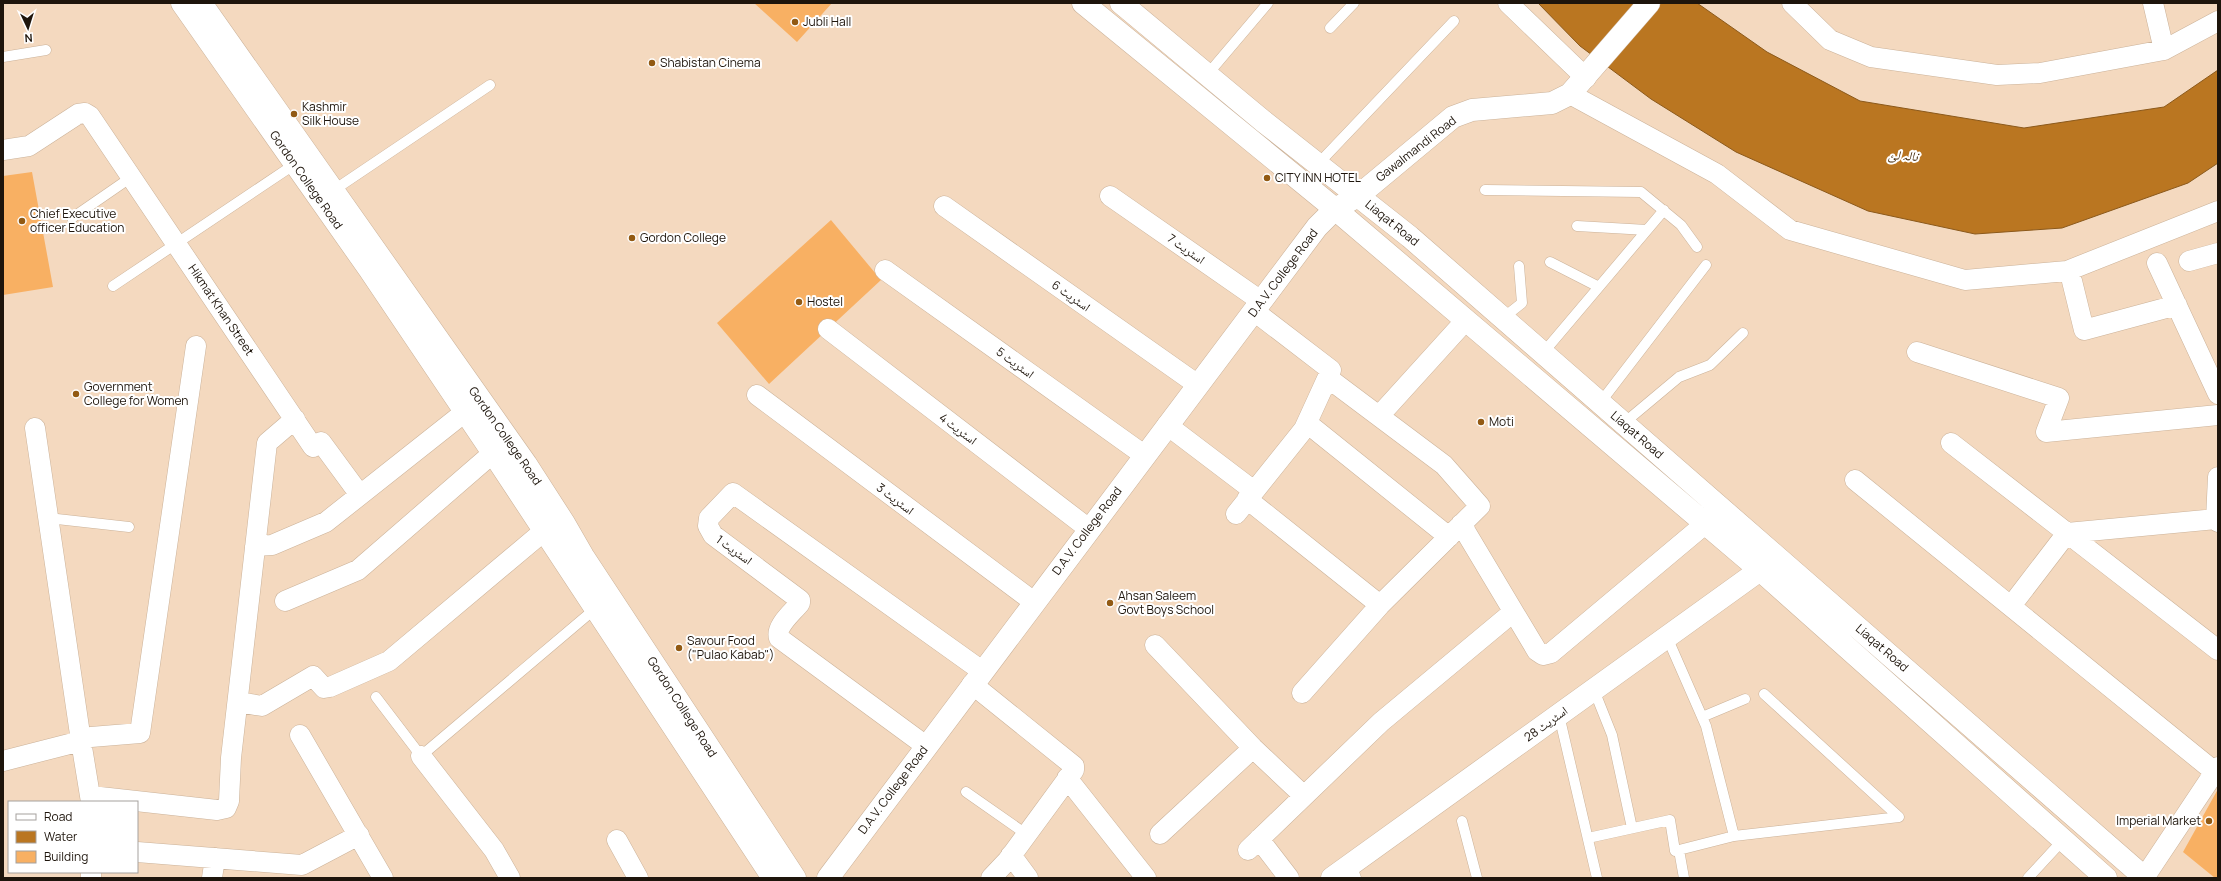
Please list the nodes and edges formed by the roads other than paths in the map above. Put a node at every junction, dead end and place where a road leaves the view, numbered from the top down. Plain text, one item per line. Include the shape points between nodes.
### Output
1 (182, 3) edge
2 (201, 3) edge
3 (1084, 3) edge
4 (1121, 3) edge
5 (1268, 3) edge
6 (1354, 3) edge
7 (1508, 3) edge
8 (1649, 3) edge
9 (1792, 3) edge
10 (2153, 3) edge
11 (1454, 21) dead end
12 (2218, 21) edge
13 (1330, 28) dead end
14 (46, 50) dead end
15 (2164, 50) junction
16 (3, 57) edge
17 (1207, 74) junction
18 (1586, 78) junction
19 (490, 85) dead end
20 (1570, 94) junction
21 (3, 150) edge
22 (295, 164) junction
23 (1318, 164) junction
24 (130, 178) junction
25 (334, 190) junction
26 (1485, 190) dead end
27 (1110, 196) dead end
28 (1358, 196) junction
29 (944, 206) dead end
30 (1335, 209) junction
31 (1664, 210) junction
32 (2218, 211) edge
33 (72, 218) dead end
34 (1577, 226) dead end
35 (1647, 230) junction
36 (175, 243) junction
37 (1697, 246) dead end
38 (2218, 253) edge
39 (2189, 261) dead end
40 (1550, 262) dead end
41 (2157, 263) dead end
42 (1706, 265) dead end
43 (1519, 266) dead end
44 (885, 270) dead end
45 (2072, 281) dead end
46 (114, 286) dead end
47 (1599, 287) junction
48 (2177, 305) junction
49 (1257, 306) junction
50 (1503, 318) junction
51 (1466, 320) junction
52 (828, 329) dead end
53 (1743, 333) dead end
54 (196, 346) dead end
55 (1917, 352) dead end
56 (1543, 353) junction
57 (1328, 378) junction
58 (1198, 385) junction
59 (2218, 394) edge
60 (757, 395) dead end
61 (1600, 403) junction
62 (466, 412) junction
63 (2218, 415) edge
64 (1379, 416) junction
65 (295, 419) junction
66 (1307, 423) junction
67 (1624, 424) junction
68 (1167, 425) junction
69 (35, 428) dead end
70 (1951, 443) dead end
71 (493, 453) junction
72 (1144, 455) junction
73 (2218, 477) edge
74 (1855, 480) dead end
75 (360, 495) junction
76 (1245, 501) junction
77 (48, 518) junction
78 (2217, 520) edge
79 (1705, 524) junction
80 (129, 527) dead end
81 (1089, 529) junction
82 (1455, 530) junction
83 (544, 531) junction
84 (2068, 533) junction
85 (255, 546) junction
86 (1760, 570) junction
87 (285, 601) dead end
88 (1034, 602) junction
89 (1380, 605) junction
90 (2011, 606) junction
91 (596, 608) junction
92 (1512, 613) junction
93 (1667, 637) junction
94 (1155, 645) dead end
95 (2218, 650) edge
96 (977, 678) junction
97 (1594, 690) junction
98 (1302, 693) dead end
99 (1764, 694) dead end
100 (376, 697) dead end
101 (1745, 699) dead end
102 (238, 702) junction
103 (1559, 715) junction
104 (1702, 717) junction
105 (300, 734) dead end
106 (81, 742) junction
107 (926, 746) junction
108 (1254, 748) junction
109 (421, 756) junction
110 (3, 761) edge
111 (2217, 769) edge
112 (1067, 778) junction
113 (966, 792) dead end
114 (1304, 796) junction
115 (91, 799) edge
116 (114, 801) edge
117 (138, 803) edge
118 (1462, 821) dead end
119 (1632, 828) junction
120 (1026, 834) junction
121 (1160, 834) dead end
122 (359, 835) junction
123 (1734, 836) junction
124 (1588, 838) junction
125 (617, 840) dead end
126 (2063, 840) junction
127 (1679, 850) junction
128 (138, 852) edge
129 (1011, 855) junction
130 (214, 858) junction
131 (1354, 871) edge
132 (212, 878) edge
133 (383, 878) edge
134 (510, 878) edge
135 (638, 878) edge
136 (774, 878) edge
137 (795, 878) edge
138 (828, 878) edge
139 (991, 878) edge
140 (1028, 878) edge
141 (1146, 878) edge
142 (1289, 878) edge
143 (1332, 878) edge
144 (1477, 878) edge
145 (1597, 878) edge
146 (1684, 878) edge
147 (2028, 878) edge
148 (2106, 878) edge
149 (2145, 878) edge

1 - 22 street, Gordon College Road
2 - 25 street, Gordon College Road
3 - 30 street, Liaqat Road
4 - 17 street, Liaqat Road
5 - 17 lane
6 - 13 lane
7 - 18 street
8 - 18 street, Gawalmandi Road
9 - 15 street via 1830,40 1872,56 1997,75 2040,73
10 - 15 street
11 - 23 lane
12 - 15 street
14 - 16 lane
17 - 23 street, Liaqat Road
18 - 20 street, Gawalmandi Road
19 - 25 lane
20 - 28 street, Gawalmandi Road via 1552,103 1472,110 1453,117
20 - 32 street via 1717,174 1790,230 1965,280 2068,271
21 - 24 street, Hikmat Khan Street via 29,146 78,114 85,113 90,116
22 - 36 lane
22 - 62 street, Gordon College Road
23 - 28 street, Liaqat Road
24 - 33 lane
24 - 36 street, Hikmat Khan Street
25 - 137 street, Gordon College Road via 526,464 583,556
26 - 31 lane via 1641,192
27 - 49 street, اسٹریٹ 7
28 - 30 street, D.A.V. College Road
28 - 50 street, Liaqat Road
29 - 58 street, اسٹریٹ 6
30 - 49 street, D.A.V. College Road via 1317,227
30 - 51 street, Liaqat Road
31 - 35 lane
31 - 37 lane via 1681,225
34 - 35 lane
35 - 47 lane
36 - 46 lane
36 - 65 street, Hikmat Khan Street
38 - 39 street
40 - 47 lane
41 - 48 street
42 - 61 lane
43 - 50 lane via 1522,303
44 - 72 street, اسٹریٹ 5
45 - 48 street via 2084,330
47 - 56 lane
48 - 59 street
49 - 57 street, اسٹریٹ 7 via 1331,370
49 - 58 street, D.A.V. College Road
50 - 56 street, Liaqat Road
51 - 64 street
51 - 79 street, Liaqat Road
52 - 81 street, اسٹریٹ 4
53 - 67 lane via 1710,365 1679,377
54 - 106 street via 140,733 91,737
55 - 63 street via 2058,398 2046,432
56 - 61 street, Liaqat Road
57 - 64 street
57 - 66 street
58 - 68 street, D.A.V. College Road
60 - 88 street, اسٹریٹ 3
61 - 67 street, Liaqat Road
62 - 71 street, Gordon College Road
62 - 75 street
64 - 82 street via 1444,465 1480,506
65 - 75 street, Hikmat Khan Street via 312,447 321,442
65 - 85 street via 267,443
66 - 76 street
66 - 82 street
67 - 149 street, Liaqat Road
68 - 72 street, D.A.V. College Road
68 - 76 street
69 - 77 street
70 - 84 street
71 - 83 street, Gordon College Road
71 - 87 street via 358,570
72 - 81 street, D.A.V. College Road
73 - 78 street
74 - 90 street
75 - 85 street via 326,522 272,545
76 - 89 street
77 - 80 lane
77 - 106 street
78 - 84 street
79 - 86 street, Liaqat Road
79 - 92 street via 1551,653 1543,655 1537,651
81 - 88 street, D.A.V. College Road
82 - 89 street
82 - 92 street
83 - 91 street, Gordon College Road
83 - 102 street via 389,661 330,687 324,688 313,676 262,706
84 - 90 street
84 - 95 street
85 - 102 street
86 - 93 street, اسٹریٹ 28
86 - 126 street, Liaqat Road
88 - 96 street, D.A.V. College Road
89 - 98 street
90 - 111 street
91 - 109 lane
91 - 136 street, Gordon College Road
92 - 114 street via 1380,722
93 - 97 street, اسٹریٹ 28
93 - 104 lane
94 - 108 street
96 - 107 street, D.A.V. College Road
96 - 107 street, اسٹریٹ 1 via 733,493 709,518 708,526 713,535 800,600 800,604 779,628 778,638
96 - 112 street via 1072,763 1074,770
97 - 103 street, اسٹریٹ 28
97 - 119 lane via 1612,735
99 - 123 lane via 1899,817
100 - 109 lane
101 - 104 lane
102 - 117 street via 229,801 226,808 218,810
103 - 124 lane
103 - 131 street, اسٹریٹ 28
104 - 123 lane
105 - 122 street
106 - 110 street
106 - 115 street
107 - 138 street, D.A.V. College Road
108 - 114 street
108 - 121 street
109 - 134 street via 494,850
111 - 149 street
112 - 120 street
112 - 141 street
113 - 120 lane
114 - 142 street via 1253,844
115 - 116 street
118 - 144 lane
119 - 124 lane
119 - 127 lane via 1670,820 1675,851
120 - 129 street
122 - 130 street via 302,865
122 - 133 street
123 - 127 lane
124 - 145 lane
125 - 135 street
126 - 147 lane
126 - 148 street, Liaqat Road
127 - 146 lane
128 - 130 street
129 - 139 street
129 - 140 street
130 - 132 street
131 - 143 street, اسٹریٹ 28

